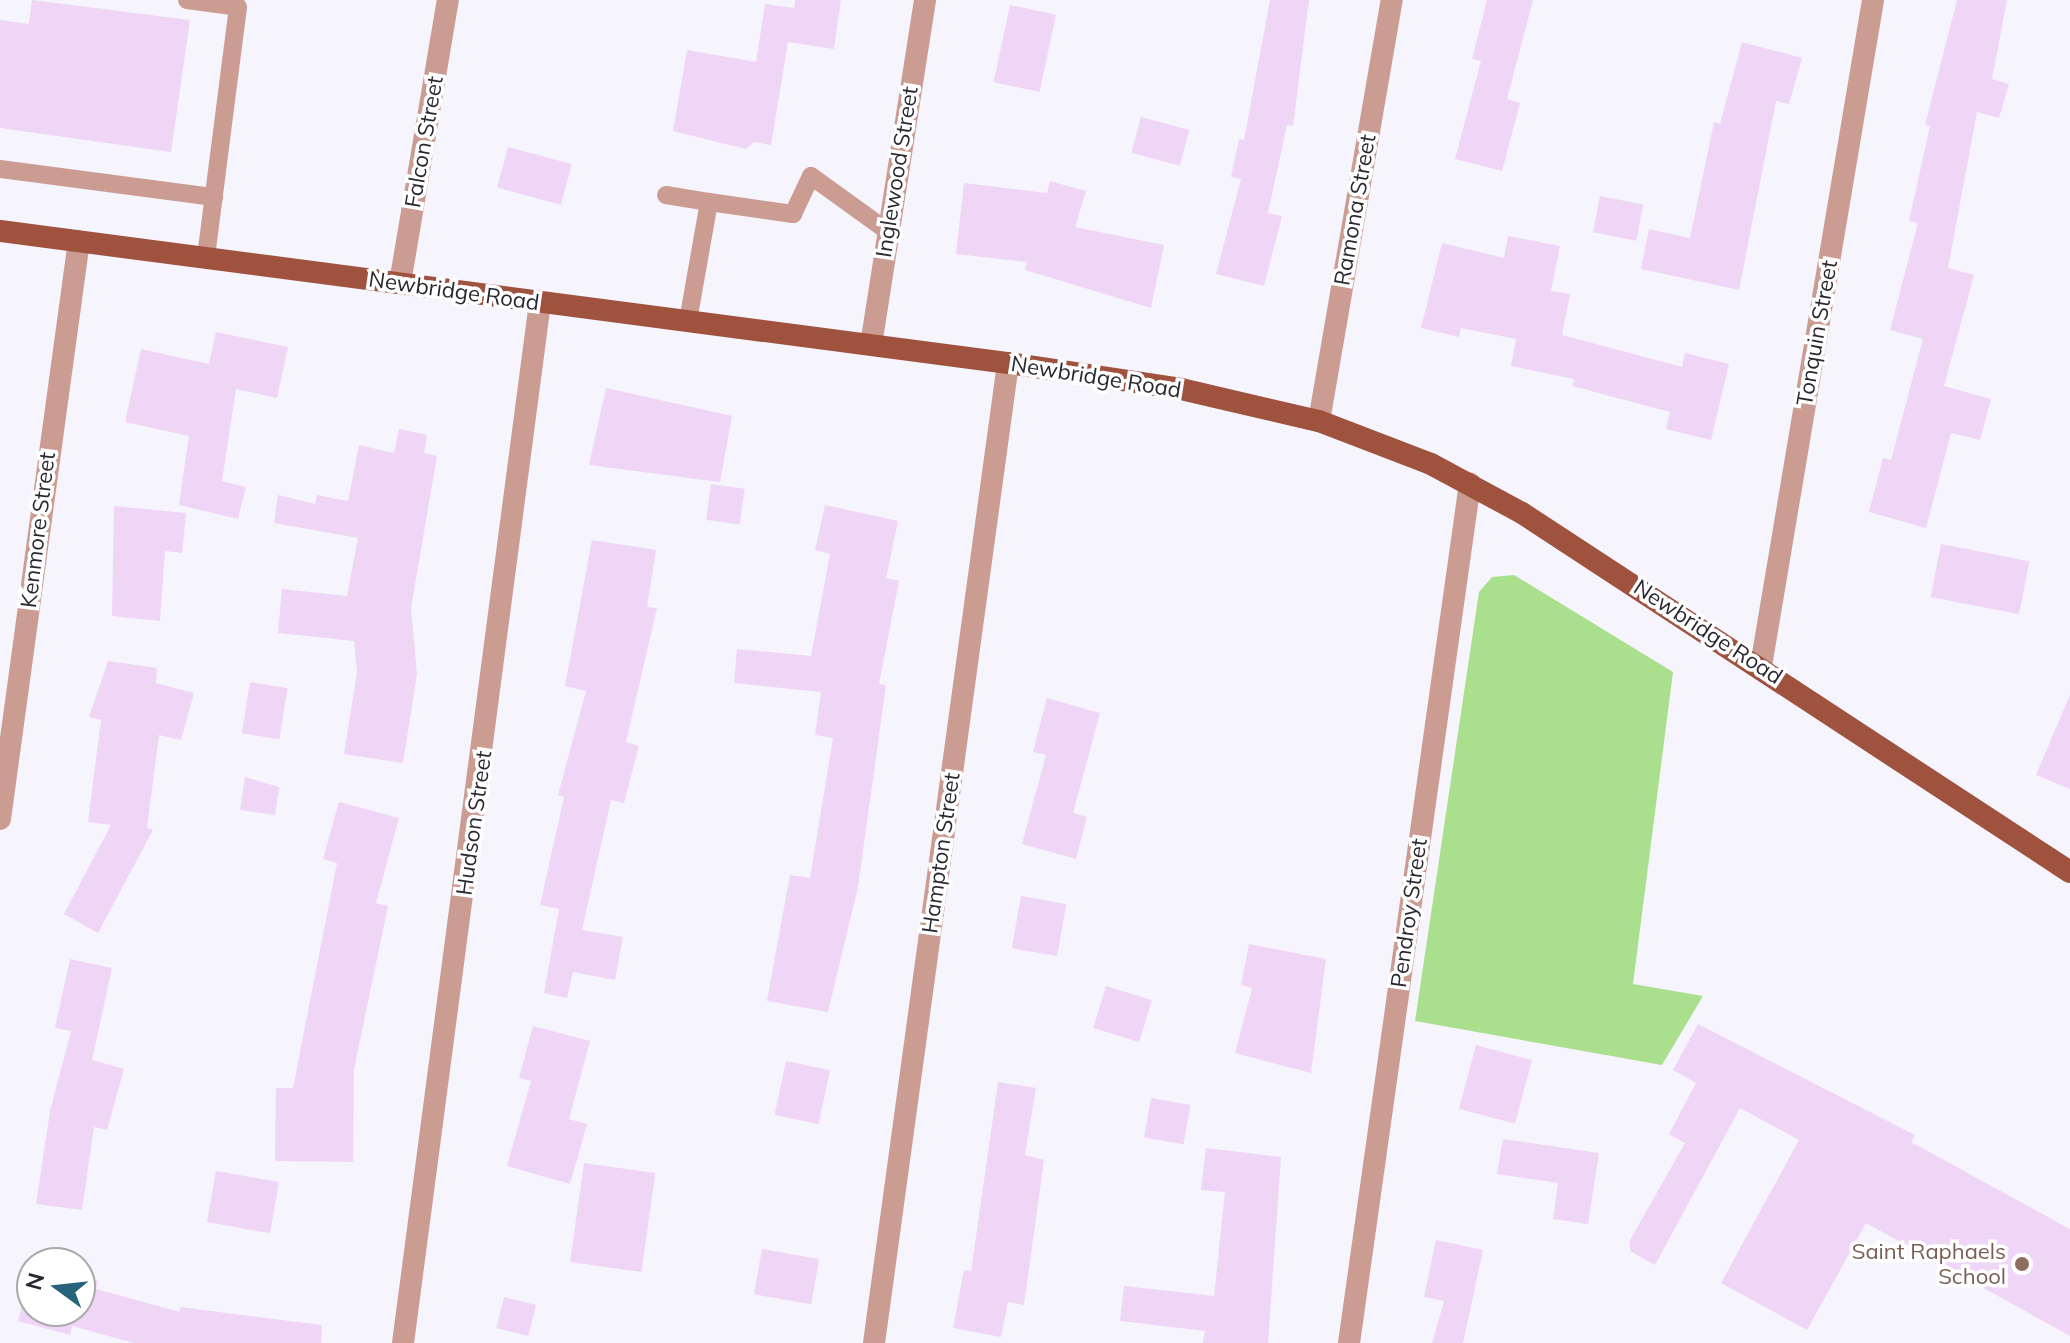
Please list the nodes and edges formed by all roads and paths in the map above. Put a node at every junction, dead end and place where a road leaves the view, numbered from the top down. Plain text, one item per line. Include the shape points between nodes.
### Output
1 (187, 0) edge
2 (448, 0) edge
3 (925, 0) edge
4 (1392, 0) edge
5 (1873, 0) edge
6 (0, 169) edge
7 (666, 195) dead end
8 (214, 197) junction
9 (709, 202) junction
10 (886, 230) junction
11 (0, 231) edge
12 (79, 241) junction
13 (206, 258) junction
14 (400, 283) junction
15 (540, 302) junction
16 (688, 321) junction
17 (871, 345) junction
18 (1008, 363) junction
19 (1319, 421) junction
20 (1470, 483) junction
21 (1761, 666) junction
22 (0, 819) edge
23 (2070, 872) edge
24 (403, 1343) edge
25 (874, 1343) edge
26 (1349, 1343) edge

1 - 8 lane via 238,7
2 - 14 street, Falcon Street
3 - 10 street, Inglewood Street
4 - 19 street, Ramona Street
5 - 21 street, Tonquin Street
6 - 8 lane
7 - 9 lane
8 - 13 lane
9 - 10 lane via 793,214 811,176
9 - 16 lane
10 - 17 street, Inglewood Street
11 - 12 main road, Newbridge Road
12 - 13 main road, Newbridge Road
12 - 22 street, Kenmore Street
13 - 14 main road, Newbridge Road
14 - 15 main road, Newbridge Road
15 - 16 main road, Newbridge Road
15 - 24 street, Hudson Street
16 - 17 main road, Newbridge Road
17 - 18 main road, Newbridge Road
18 - 19 main road, Newbridge Road via 1181,389
18 - 25 street, Hampton Street
19 - 20 main road, Newbridge Road
20 - 21 main road, Newbridge Road
20 - 26 street, Pendroy Street
21 - 23 main road, Newbridge Road

